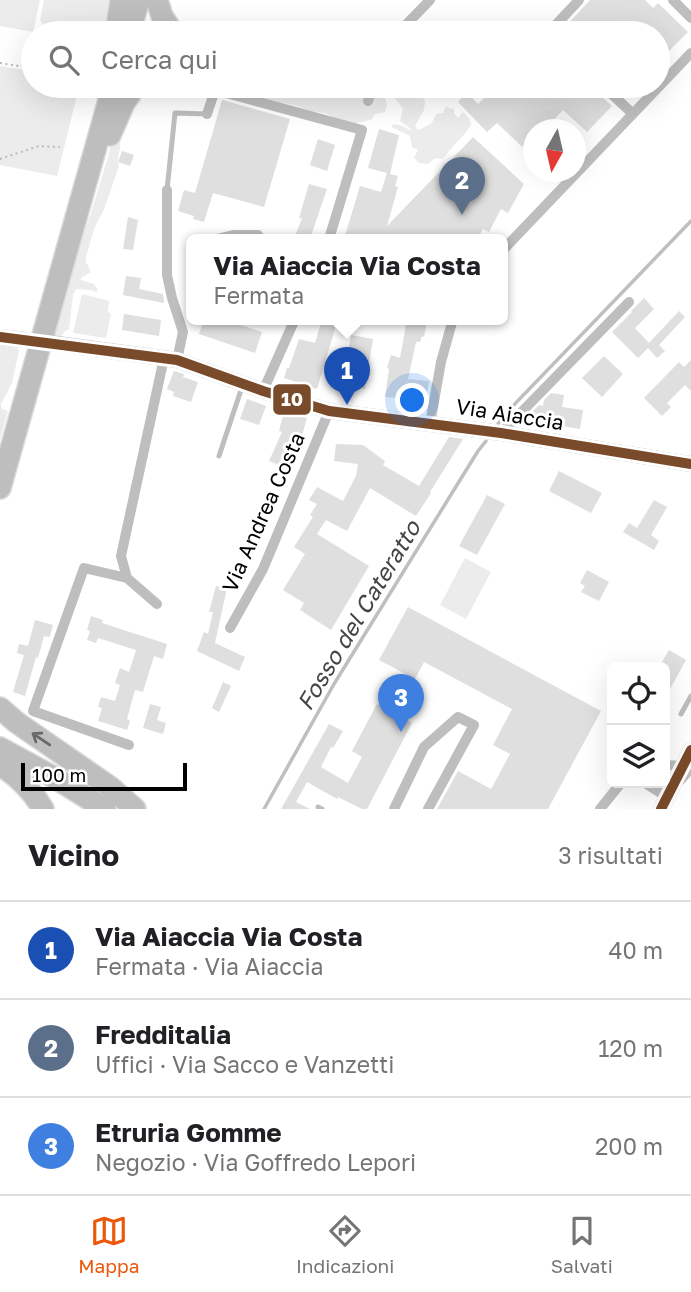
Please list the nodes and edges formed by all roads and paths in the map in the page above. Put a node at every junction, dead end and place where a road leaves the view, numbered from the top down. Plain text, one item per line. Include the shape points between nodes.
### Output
1 (121, 0) edge
2 (139, 0) edge
3 (158, 0) edge
4 (430, 0) edge
5 (579, 0) edge
6 (673, 0) edge
7 (691, 18) edge
8 (118, 21) edge
9 (133, 21) edge
10 (165, 21) edge
11 (410, 21) edge
12 (559, 21) edge
13 (691, 52) edge
14 (0, 63) edge
15 (21, 67) edge
16 (670, 74) edge
17 (105, 98) edge
18 (109, 98) edge
19 (126, 98) edge
20 (212, 98) edge
21 (244, 98) edge
22 (369, 98) edge
23 (616, 98) edge
24 (647, 98) edge
25 (368, 101) dead end
26 (632, 113) junction
27 (206, 114) joint
28 (100, 130) junction
29 (60, 147) dead end
30 (0, 159) edge
31 (167, 190) joint
32 (76, 217) junction
33 (331, 234) edge
34 (508, 245) edge
35 (629, 302) dead end
36 (292, 325) edge
37 (451, 325) edge
38 (0, 337) edge
39 (25, 340) dead end
40 (50, 343) dead end
41 (170, 359) junction
42 (243, 384) junction
43 (263, 391) junction
44 (329, 411) junction
45 (430, 424) junction
46 (501, 433) junction
47 (219, 456) dead end
48 (691, 464) edge
49 (0, 488) edge
50 (127, 578) junction
51 (156, 604) dead end
52 (229, 628) dead end
53 (691, 696) edge
54 (0, 708) edge
55 (681, 714) dead end
56 (129, 745) dead end
57 (0, 748) edge
58 (691, 750) edge
59 (0, 765) edge
60 (687, 769) edge
61 (617, 788) edge
62 (650, 788) edge
63 (665, 805) edge
64 (43, 809) edge
65 (105, 809) edge
66 (135, 809) edge
67 (394, 809) edge
68 (428, 809) edge
69 (600, 809) edge

1 - 8 highway
2 - 9 highway
3 - 10 highway
4 - 11 street
5 - 12 street
6 - 7 street
13 - 16 street
14 - 15 path
17 - 28 highway
18 - 28 highway
19 - 32 highway
20 - 27 street
21 - 33 street via 362,130
22 - 25 street
23 - 26 street
24 - 26 street
26 - 34 street
27 - 31 lane via 175,113
28 - 32 highway
29 - 30 path via 39,146
31 - 41 street via 167,275 183,332
32 - 49 highway
35 - 46 street
36 - 43 street
37 - 45 street
38 - 39 street
40 - 41 street, Via Aiaccia
41 - 42 street, Via Aiaccia
41 - 50 street via 121,556
42 - 43 street, Via Aiaccia
42 - 47 lane
43 - 44 street, Via Aiaccia
44 - 45 street, Via Aiaccia
44 - 52 street, Via Andrea Costa via 263,569
45 - 46 street, Via Aiaccia
46 - 48 street, Via Aiaccia
50 - 51 street
50 - 56 street via 84,568 33,711
53 - 55 lane
66 -> 54 highway
57 - 65 highway
58 - 60 street
59 - 64 highway via 31,790
60 - 63 street
61 - 69 street
62 - 63 street
67 - 68 street via 424,747 458,717 474,725

